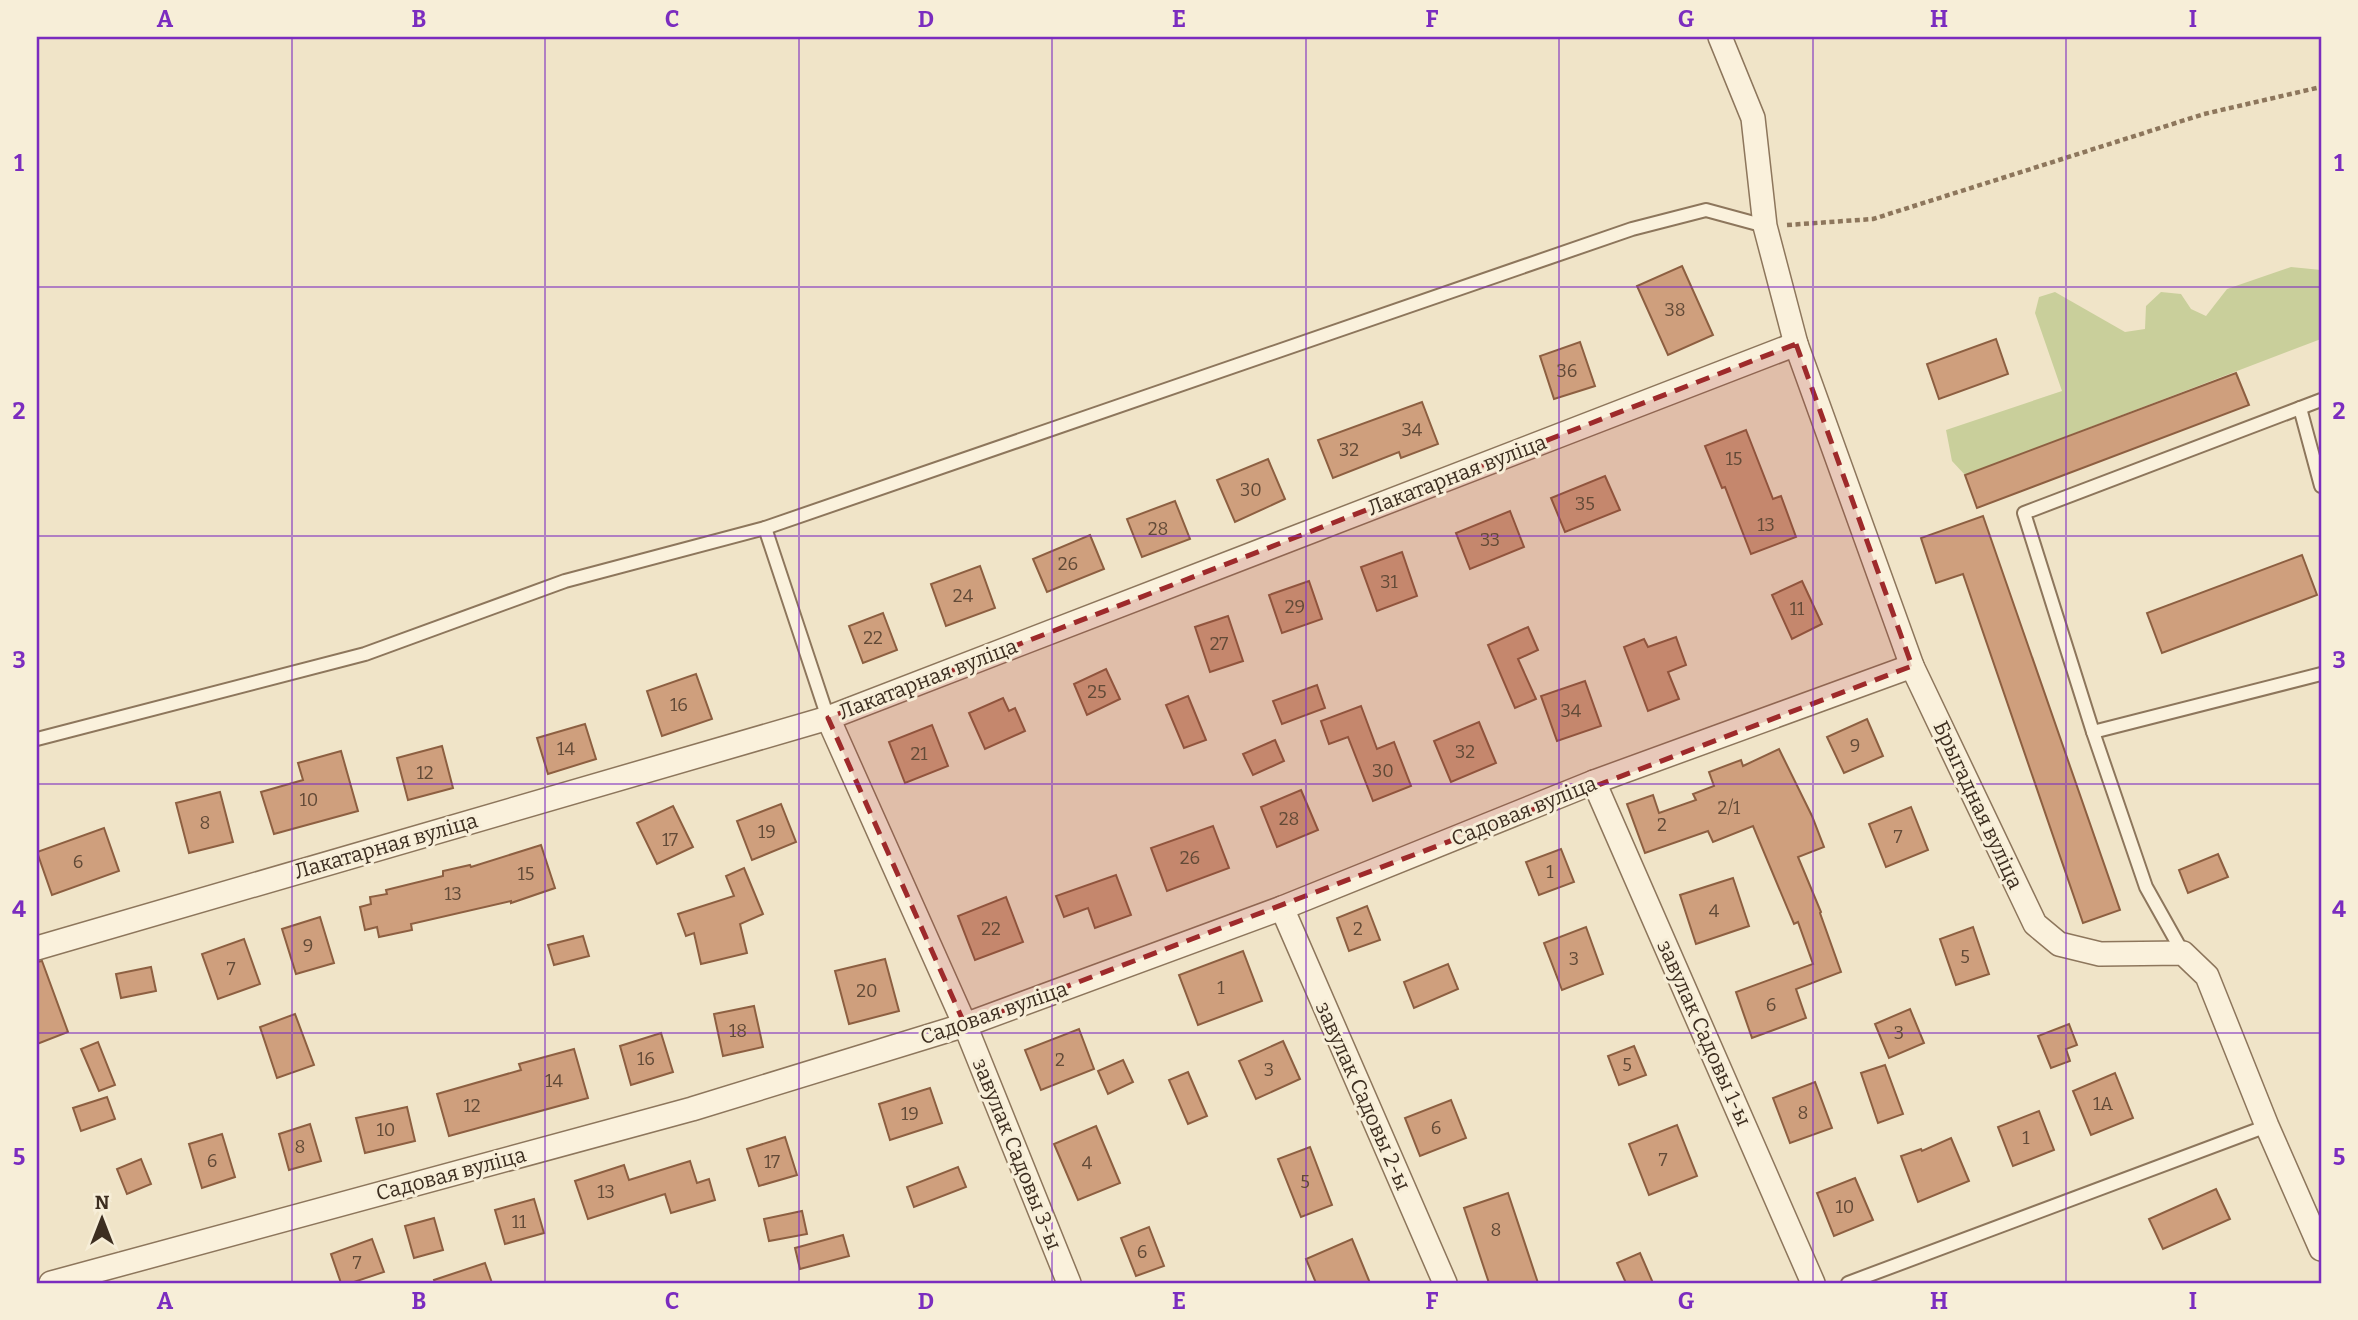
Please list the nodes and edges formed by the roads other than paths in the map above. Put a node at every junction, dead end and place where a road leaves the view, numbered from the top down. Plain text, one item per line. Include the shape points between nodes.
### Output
1 (1720, 37) edge
2 (1765, 226) junction
3 (1796, 344) junction
4 (2321, 400) edge
5 (2300, 408) junction
6 (2321, 486) edge
7 (765, 528) junction
8 (1912, 666) junction
9 (2321, 674) edge
10 (828, 718) junction
11 (2093, 732) junction
12 (37, 739) edge
13 (1594, 782) junction
14 (1282, 908) junction
15 (37, 947) edge
16 (2183, 953) junction
17 (965, 1025) junction
18 (2267, 1126) junction
19 (2321, 1249) edge
20 (51, 1283) edge
21 (1069, 1283) edge
22 (1445, 1283) edge
23 (1813, 1283) edge
24 (1848, 1283) edge

1 - 2 street, Брыгадная вуліца via 1753,118
2 - 3 street, Брыгадная вуліца
2 - 7 lane via 1706,211 1632,229
3 - 8 street, Брыгадная вуліца
3 - 10 street, Лакатарная вуліца
4 - 5 lane
5 - 6 lane
5 - 11 lane via 2024,513
7 - 10 lane
7 - 12 lane via 565,581 366,654
8 - 13 street, Садовая вуліца
8 - 16 street, Брыгадная вуліца via 2035,924 2059,944 2100,954
9 - 11 lane
10 - 15 street, Лакатарная вуліца
10 - 17 street, завулак Садовы 3-ы
11 - 16 lane via 2146,887
13 - 14 street, Садовая вуліца
13 - 23 street, завулак Садовы 1-ы
14 - 17 street, Садовая вуліца
14 - 22 street, завулак Садовы 2-ы
16 - 18 street via 2207,976
17 - 20 street, Садовая вуліца via 692,1109
17 - 21 street, завулак Садовы 3-ы
18 - 19 street
18 - 24 lane

